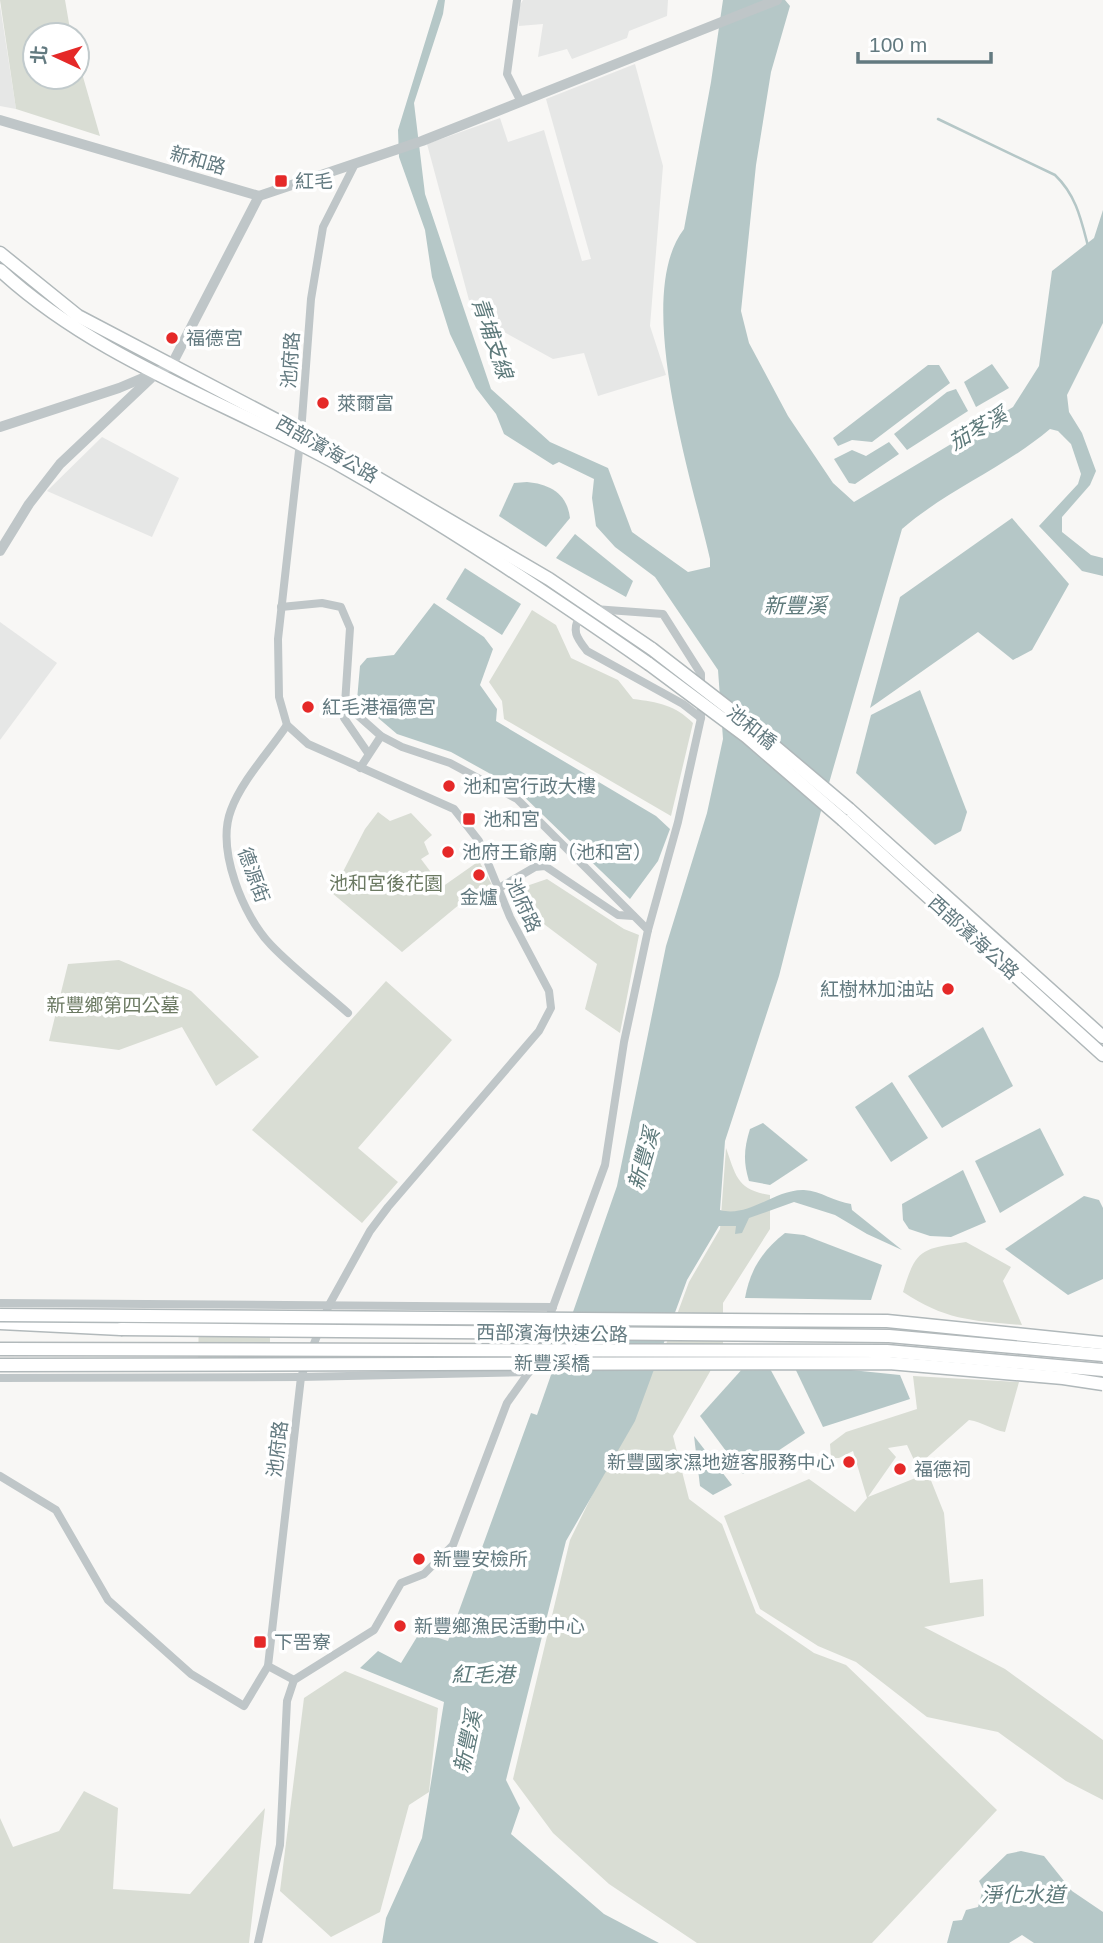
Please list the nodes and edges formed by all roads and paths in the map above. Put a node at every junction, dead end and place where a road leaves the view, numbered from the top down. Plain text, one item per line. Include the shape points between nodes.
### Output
1 (517, 0) edge
2 (777, 0) edge
3 (521, 102) junction
4 (0, 120) edge
5 (354, 166) junction
6 (259, 196) junction
7 (0, 253) edge
8 (0, 270) edge
9 (172, 366) junction
10 (156, 372) junction
11 (0, 427) edge
12 (300, 439) junction
13 (0, 549) edge
14 (281, 607) junction
15 (592, 608) junction
16 (579, 616) junction
17 (652, 649) joint
18 (649, 664) joint
19 (701, 691) junction
20 (345, 704) junction
21 (684, 704) junction
22 (701, 718) junction
23 (287, 725) junction
24 (381, 736) junction
25 (368, 753) junction
26 (360, 768) junction
27 (846, 814) junction
28 (499, 888) junction
29 (633, 916) junction
30 (648, 930) junction
31 (348, 1013) dead end
32 (1103, 1037) edge
33 (1103, 1055) edge
34 (0, 1303) edge
35 (329, 1305) junction
36 (496, 1306) junction
37 (553, 1307) junction
38 (0, 1315) edge
39 (0, 1323) edge
40 (121, 1329) junction
41 (0, 1330) edge
42 (1103, 1343) edge
43 (0, 1349) edge
44 (1103, 1355) edge
45 (0, 1365) edge
46 (1103, 1370) edge
47 (495, 1372) junction
48 (528, 1372) junction
49 (301, 1377) junction
50 (0, 1378) edge
51 (1103, 1384) edge
52 (0, 1476) edge
53 (268, 1666) junction
54 (294, 1680) junction
55 (258, 1943) edge

1 - 3 street via 507,74
2 - 3 street
3 - 5 street
4 - 6 street, 新和路
5 - 6 street
5 - 12 street, 池府路 via 323,227 311,299
6 - 9 street
7 - 9 main road, 西部濱海公路 via 78,316
8 - 10 main road, 西部濱海公路 via 77,328
9 - 10 street
9 - 12 main road, 西部濱海公路
10 - 11 street
10 - 12 main road, 西部濱海公路
10 - 13 street via 60,464
12 - 14 street, 池府路
12 - 15 main road, 西部濱海公路 via 549,579
12 - 16 main road, 西部濱海公路
14 - 20 street via 341,607 350,628
14 - 23 street, 池府路 via 279,697
15 - 17 main road, 西部濱海公路
15 - 19 street via 663,614 701,674
16 - 18 main road, 西部濱海公路
16 - 21 street via 574,625 576,638 587,650
17 - 27 main road, 池和橋, bridge via 740,716
18 - 27 main road, 池和橋, bridge
19 - 21 street
19 - 22 street
20 - 24 street
20 - 25 street via 344,718
21 - 22 street
22 - 30 street
23 - 26 street, 池府路 via 308,744
23 - 31 street, 德源街 via 230,813 229,861 239,891 270,944
24 - 25 street
24 - 29 street via 450,763 517,799
25 - 26 street
26 - 28 street, 池府路 via 454,809 479,841
27 - 32 main road, 西部濱海公路
27 - 33 main road, 西部濱海公路
28 - 29 street via 545,866 618,915
28 - 35 street, 池府路 via 549,991 548,1018 388,1207
29 - 30 street
30 - 37 street via 605,1165
34 - 35 street
35 - 36 street
35 - 49 street, 池府路
36 - 37 street
36 - 47 street
37 - 48 street
38 - 42 main road, bridge via 887,1321
39 - 40 main road
40 - 41 main road, 西部濱海快速公路
40 - 44 main road, 西部濱海快速公路, bridge via 889,1336
43 - 46 main road, 西部濱海快速公路, bridge via 887,1351
45 - 51 main road, 新豐溪橋, bridge via 889,1363
47 - 48 street
47 - 49 street
48 - 54 street via 507,1403 453,1545 424,1574 401,1583 374,1630
49 - 50 street
49 - 53 street, 池府路
52 - 53 street via 56,1510 108,1600 191,1674 244,1706
53 - 54 street
54 - 55 street via 287,1701 280,1845

